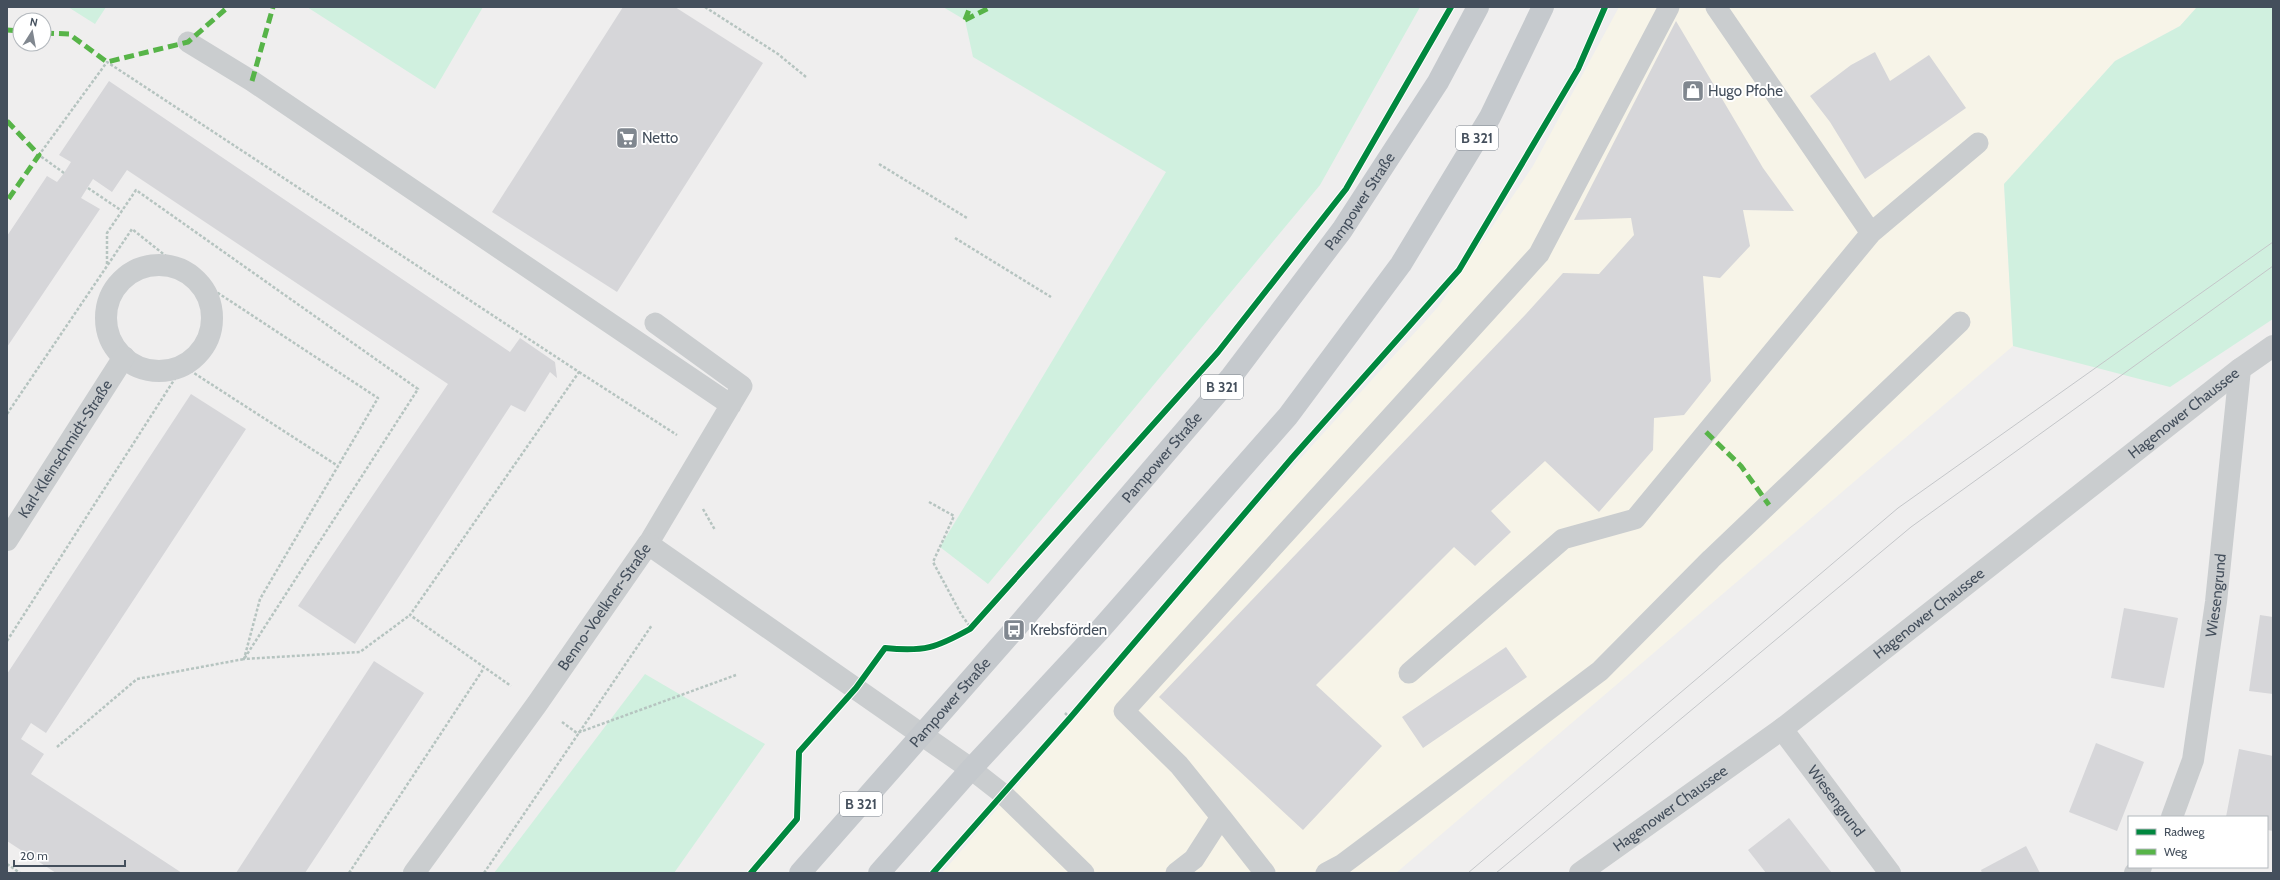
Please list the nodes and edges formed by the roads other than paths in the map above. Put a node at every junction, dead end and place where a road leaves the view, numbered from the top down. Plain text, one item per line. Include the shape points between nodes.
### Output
1 (1478, 7) edge
2 (1543, 7) edge
3 (1669, 7) edge
4 (1716, 7) edge
5 (188, 42) dead end
6 (1978, 143) dead end
7 (1871, 232) junction
8 (1960, 322) dead end
9 (655, 323) dead end
10 (2273, 346) edge
11 (124, 357) junction
12 (2240, 369) junction
13 (731, 405) junction
14 (7, 540) edge
15 (648, 544) junction
16 (1409, 673) dead end
17 (1782, 729) junction
18 (922, 734) junction
19 (971, 769) junction
20 (2172, 816) edge
21 (1221, 817) junction
22 (1584, 872) edge
23 (414, 873) edge
24 (800, 873) edge
25 (879, 873) edge
26 (1084, 873) edge
27 (1176, 873) edge
28 (1265, 873) edge
29 (1326, 873) edge
30 (1890, 873) edge

1 - 18 main road, Pampower Straße / B 321 via 1438,82 1342,230 1231,377
2 - 19 main road, B 321 via 1490,117 1401,264 1288,416 1099,631
3 - 21 lane via 1539,254 1124,711 1179,765
4 - 7 lane
5 - 13 lane via 252,81
6 - 7 lane
7 - 16 lane via 1635,518 1563,539
8 - 29 lane via 1711,559 1600,671 1343,864
9 - 13 lane via 742,386
10 - 12 street, Hagenower Chaussee
11 - 11 street via 113,344 107,328 107,310 112,294 122,280 136,270 153,265 170,266 186,272 199,282 208,296 212,328 206,343 196,356 183,366 168,370 152,370 137,366
11 - 14 street, Karl-Kleinschmidt-Straße
12 - 17 street, Hagenower Chaussee
12 - 20 street, Wiesengrund via 2216,602 2193,760
13 - 15 lane
15 - 18 street, Benno-Voelkner-Straße
15 - 23 street, Benno-Voelkner-Straße
17 - 22 street, Hagenower Chaussee
17 - 30 street, Wiesengrund
18 - 19 street, Benno-Voelkner-Straße
18 - 24 main road, Pampower Straße / B 321
19 - 25 main road, B 321
19 - 26 lane via 1003,794
21 - 27 lane via 1194,859
21 - 28 lane

